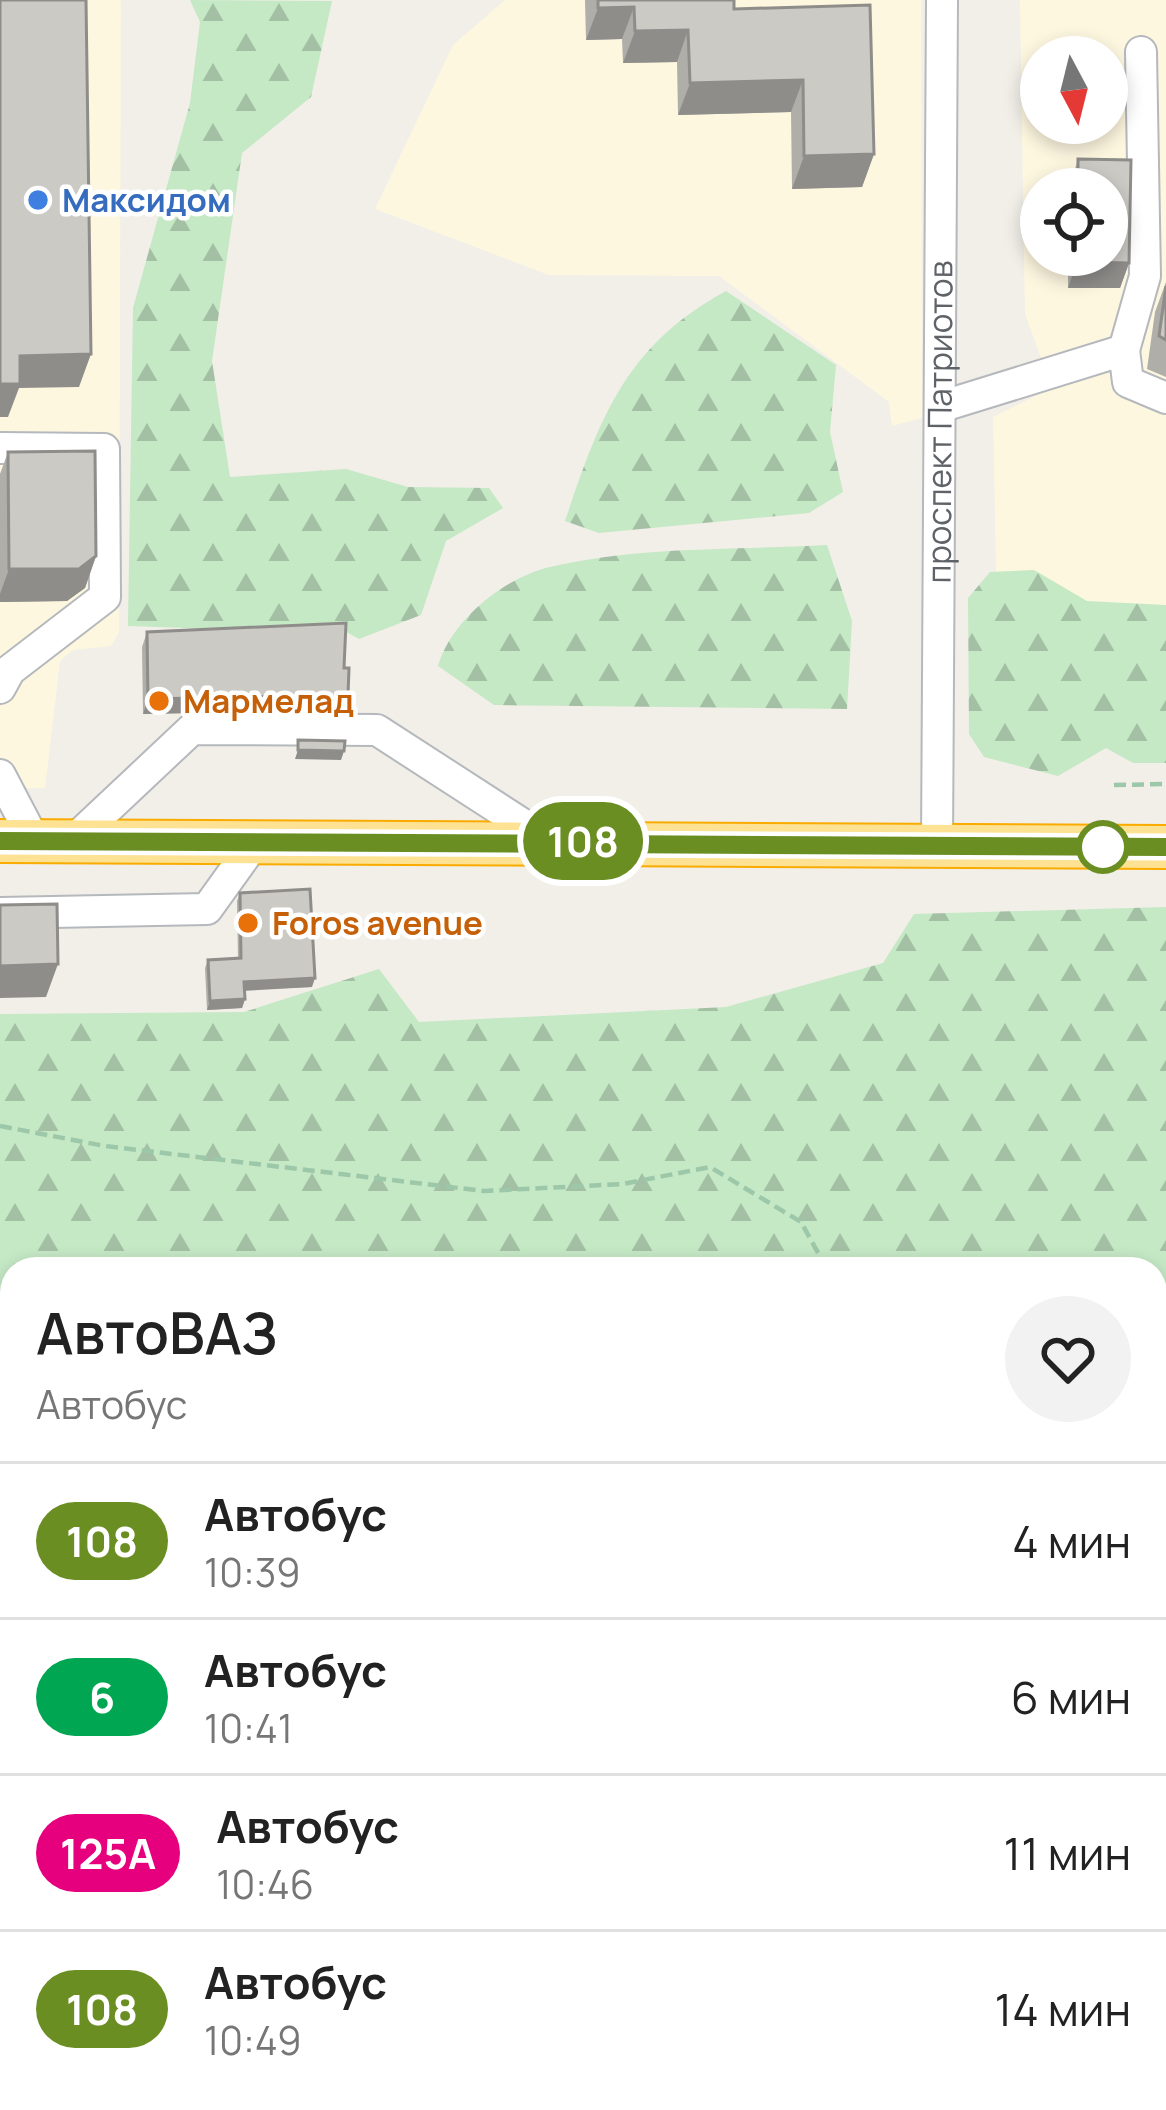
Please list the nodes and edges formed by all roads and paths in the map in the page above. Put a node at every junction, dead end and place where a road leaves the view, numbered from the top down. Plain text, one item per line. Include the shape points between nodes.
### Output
1 (942, 0) edge
2 (1141, 52) dead end
3 (1124, 350) junction
4 (1166, 398) edge
5 (940, 407) junction
6 (0, 448) edge
7 (0, 688) edge
8 (0, 775) edge
9 (1114, 784) dead end
10 (1166, 784) edge
11 (258, 838) junction
12 (36, 840) edge
13 (547, 841) junction
14 (937, 844) junction
15 (1166, 847) edge
16 (0, 913) edge
17 (0, 1126) edge
18 (820, 1257) edge

1 - 5 street, проспект Патриотов
2 - 3 street via 1145,276
3 - 4 street via 1128,382
3 - 5 street
5 - 14 street, проспект Патриотов
6 - 7 street via 104,449 105,597 10,670
8 - 12 street
9 - 10 path
11 - 12 highway
11 - 13 highway
11 - 16 street via 207,909
12 - 13 street via 192,729 377,730
13 - 14 highway
14 - 15 highway
17 - 18 path via 484,1191 623,1184 710,1167 801,1222

